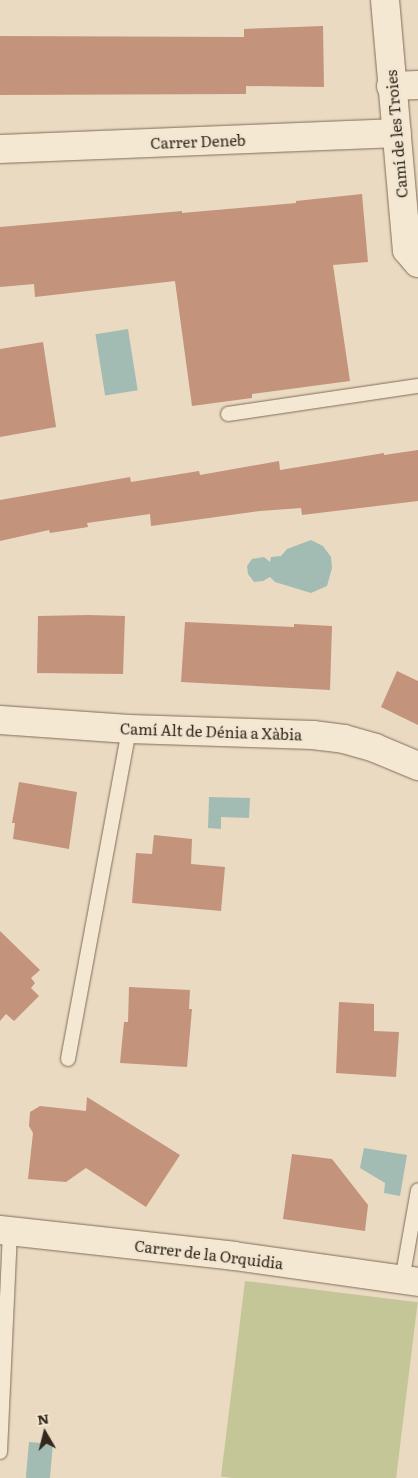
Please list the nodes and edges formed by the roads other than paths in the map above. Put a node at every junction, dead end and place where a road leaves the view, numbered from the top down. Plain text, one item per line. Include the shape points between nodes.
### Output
1 (385, 0) edge
2 (418, 85) edge
3 (391, 86) junction
4 (397, 133) junction
5 (0, 149) edge
6 (418, 263) edge
7 (418, 386) edge
8 (228, 414) dead end
9 (0, 720) edge
10 (129, 728) junction
11 (418, 766) edge
12 (68, 1059) dead end
13 (418, 1190) edge
14 (5, 1231) edge
15 (410, 1281) edge
16 (0, 1452) edge

1 - 3 street, Camí de les Troies
2 - 3 street
3 - 4 street, Camí de les Troies
4 - 5 street, Carrer Deneb
4 - 6 street, Camí de les Troies via 407,250
7 - 8 lane
9 - 10 street, Camí Alt de Dénia a Xàbia
10 - 11 street, Camí Alt de Dénia a Xàbia via 313,734 352,741
10 - 12 lane
13 - 15 lane
14 - 15 street, Carrer de la Orquidia via 234,1256
14 - 16 lane

